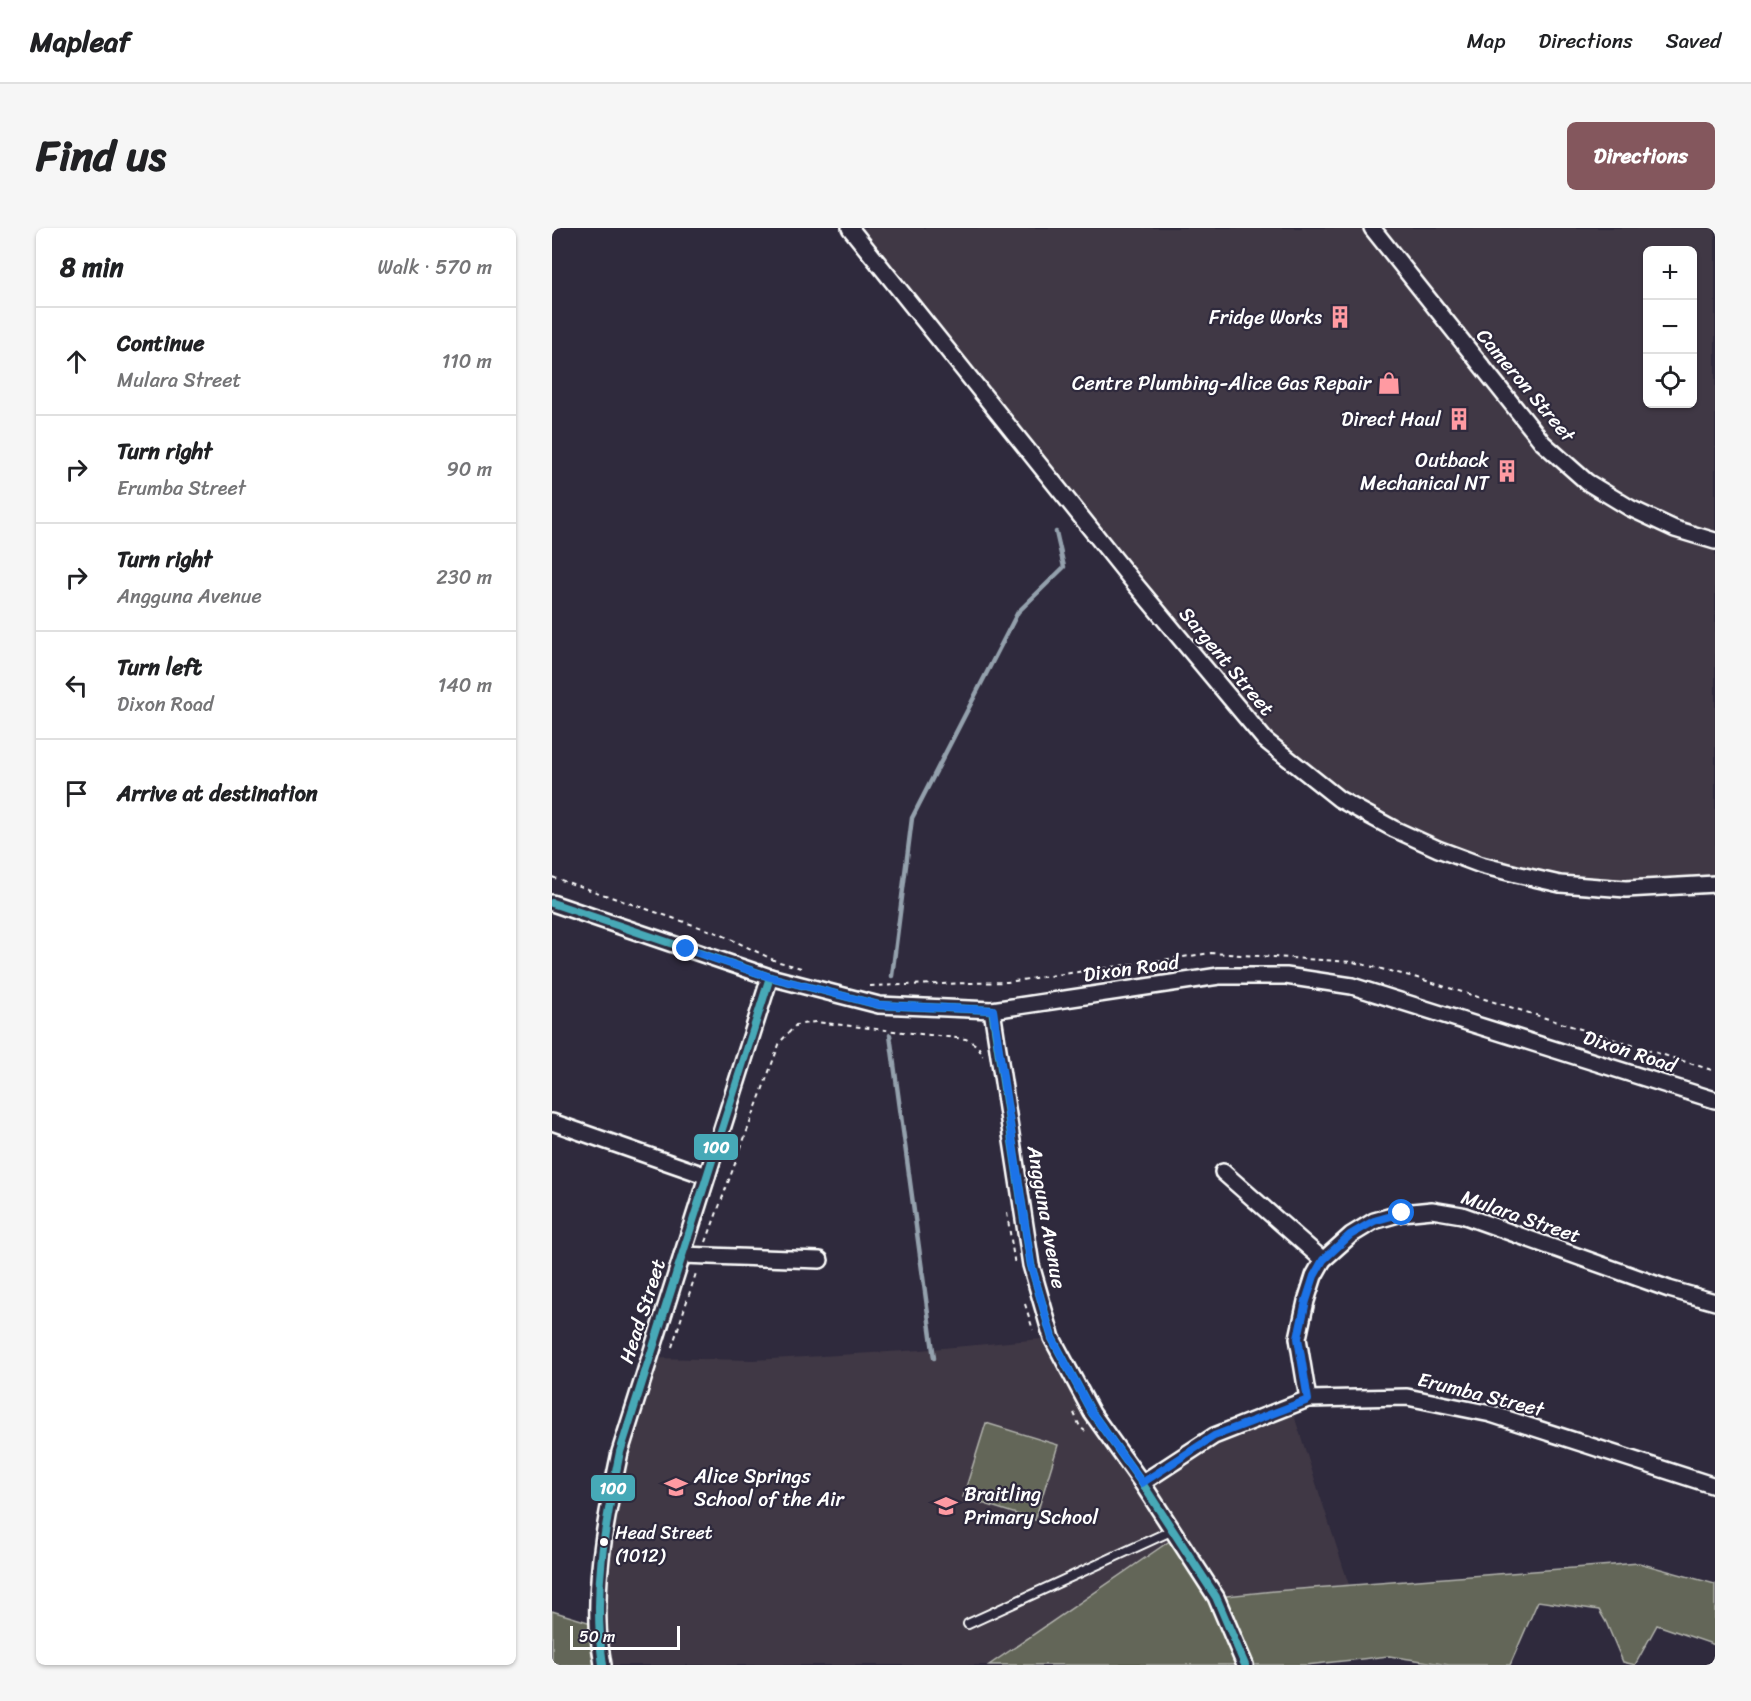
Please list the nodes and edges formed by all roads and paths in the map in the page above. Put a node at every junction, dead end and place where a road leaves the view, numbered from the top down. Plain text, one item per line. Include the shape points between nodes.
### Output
1 (850, 228) edge
2 (1372, 228) edge
3 (1715, 541) edge
4 (1715, 884) edge
5 (552, 903) edge
6 (770, 977) junction
7 (993, 1010) junction
8 (985, 1060) dead end
9 (1715, 1100) edge
10 (552, 1122) edge
11 (1223, 1172) dead end
12 (707, 1176) junction
13 (1007, 1213) dead end
14 (682, 1255) junction
15 (701, 1256) junction
16 (820, 1260) dead end
17 (1323, 1260) junction
18 (1016, 1271) dead end
19 (1715, 1302) edge
20 (1025, 1304) dead end
21 (1036, 1336) dead end
22 (672, 1347) dead end
23 (1308, 1400) junction
24 (1071, 1406) dead end
25 (1087, 1432) dead end
26 (1142, 1483) junction
27 (1715, 1486) edge
28 (1173, 1530) junction
29 (968, 1624) dead end
30 (603, 1665) edge
31 (1245, 1665) edge

1 - 4 street, Sargent Street via 1265,740 1339,799 1438,849 1481,865 1560,884 1626,889
2 - 3 street, Cameron Street via 1543,443 1587,482 1630,508 1674,529
5 - 6 street, Dixon Road
6 - 7 street, Dixon Road via 879,1005
6 - 12 street, Head Street
7 - 9 street, Dixon Road via 1219,976 1286,976 1352,986
7 - 26 street, Angguna Avenue via 1031,1265 1052,1338 1092,1413
8 - 15 path via 978,1046 966,1039 815,1022 796,1025 780,1042
10 - 12 street
11 - 17 street
12 - 14 street, Head Street
13 - 18 path
14 - 15 street
14 - 30 street, Head Street via 620,1452 605,1522 598,1574
15 - 16 street
15 - 22 path
17 - 19 street, Mulara Street via 1350,1235 1374,1221 1432,1210 1462,1215
17 - 23 street, Mulara Street via 1314,1276 1298,1338
20 - 21 path
23 - 26 street, Erumba Street via 1214,1436
23 - 27 street, Erumba Street via 1407,1397 1480,1412
24 - 25 path
26 - 28 street, Angguna Avenue
28 - 29 lane
28 - 31 street, Angguna Avenue via 1216,1597

